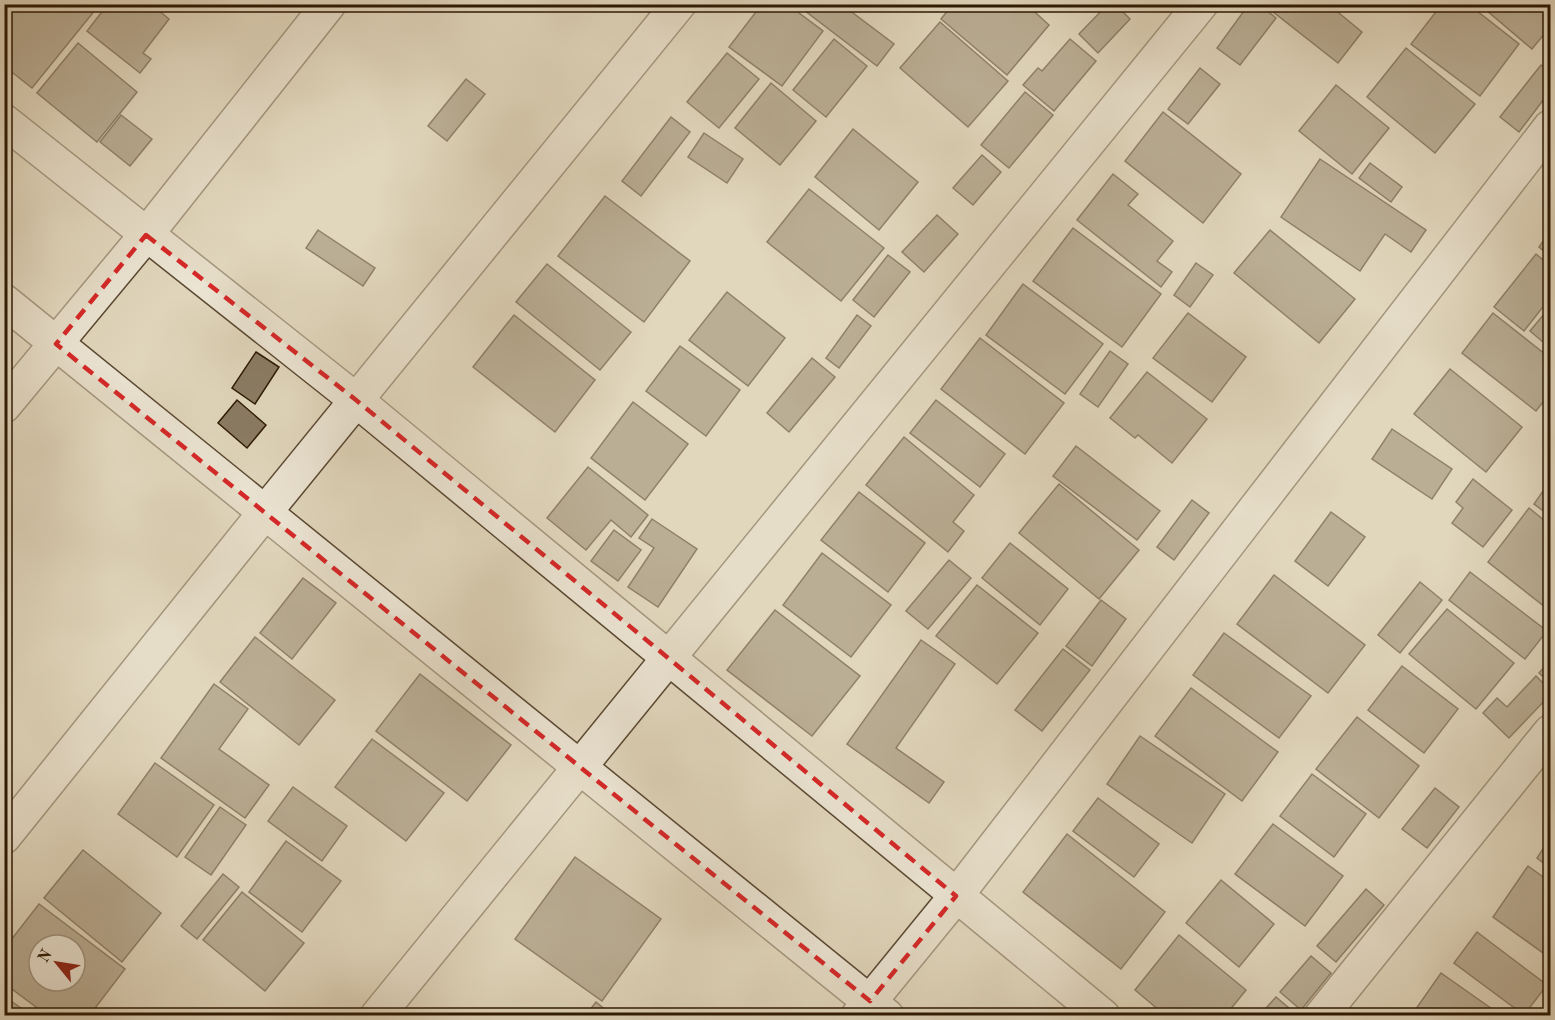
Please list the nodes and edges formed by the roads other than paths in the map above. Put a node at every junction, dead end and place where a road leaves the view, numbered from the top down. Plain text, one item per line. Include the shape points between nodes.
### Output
1 (328, 4) edge
2 (679, 4) edge
3 (1201, 4) edge
4 (4, 121) edge
5 (1551, 127) edge
6 (146, 235) junction
7 (4, 301) edge
8 (57, 344) junction
9 (356, 399) junction
10 (4, 406) edge
11 (266, 511) junction
12 (670, 659) junction
13 (1551, 732) edge
14 (579, 766) junction
15 (4, 837) edge
16 (956, 896) junction
17 (872, 1011) edge
18 (377, 1016) edge
19 (1103, 1016) edge
20 (1321, 1016) edge

1 - 6 street
2 - 9 street
3 - 12 street
4 - 6 street
5 - 16 street
6 - 8 street
6 - 9 street
7 - 8 street
8 - 10 street
8 - 11 street
9 - 11 street
9 - 12 street
11 - 14 street
11 - 15 street
12 - 14 street
12 - 16 street
13 - 20 street
14 - 17 street
14 - 18 street
16 - 17 street
16 - 19 street

